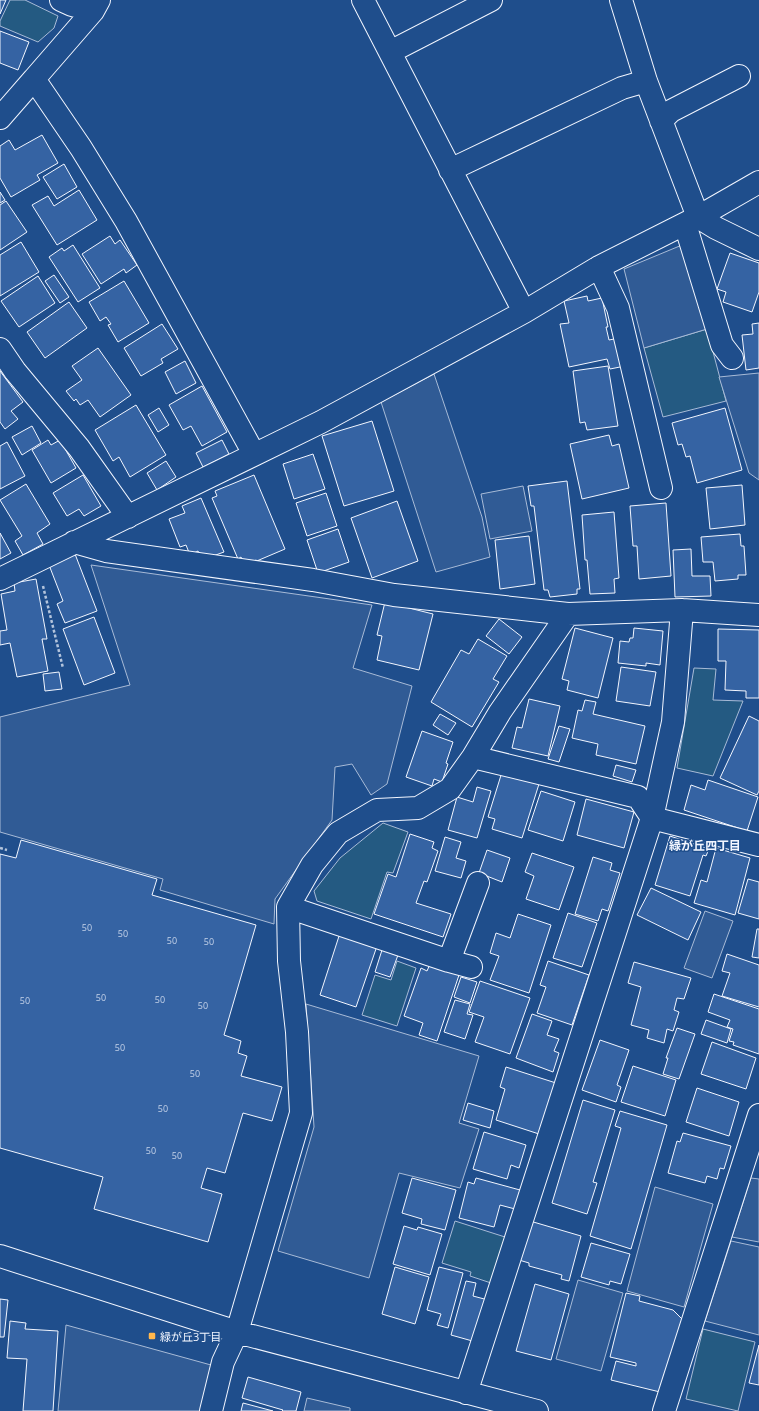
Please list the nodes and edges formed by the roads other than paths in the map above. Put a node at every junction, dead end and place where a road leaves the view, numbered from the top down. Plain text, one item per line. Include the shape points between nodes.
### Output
1 (61, 0) edge
2 (363, 0) edge
3 (491, 0) edge
4 (621, 0) edge
5 (96, 6) edge
6 (390, 52) junction
7 (739, 76) dead end
8 (34, 79) junction
9 (646, 81) junction
10 (0, 118) edge
11 (661, 121) junction
12 (450, 170) junction
13 (759, 182) edge
14 (691, 220) junction
15 (759, 249) edge
16 (599, 268) junction
17 (524, 312) junction
18 (0, 349) edge
19 (732, 358) dead end
20 (254, 454) junction
21 (661, 488) dead end
22 (128, 517) junction
23 (74, 542) junction
24 (0, 579) edge
25 (682, 610) junction
26 (568, 614) junction
27 (759, 615) edge
28 (473, 756) junction
29 (652, 818) junction
30 (759, 845) edge
31 (478, 883) dead end
32 (288, 907) junction
33 (449, 960) junction
34 (471, 967) dead end
35 (759, 1115) edge
36 (0, 1256) edge
37 (237, 1332) junction
38 (466, 1393) junction
39 (211, 1411) edge
40 (537, 1411) edge
41 (664, 1411) edge

1 - 5 street via 72,5
2 - 6 street
3 - 6 street
4 - 9 street
5 - 8 street
6 - 12 street
7 - 11 street via 671,111
8 - 10 street
8 - 20 street via 126,221
9 - 11 street
9 - 12 street via 622,88
11 - 14 street
12 - 17 street
13 - 14 street
14 - 15 street via 716,228
14 - 16 street
14 - 19 street via 722,345
16 - 17 street
16 - 21 street via 618,308
17 - 20 street via 322,422
18 - 22 street via 79,448
20 - 22 street
22 - 23 street
23 - 24 street
23 - 26 street via 106,551 313,580 394,595
25 - 26 street
25 - 27 street
25 - 29 street via 673,722
26 - 28 street via 500,712
28 - 29 street via 638,796
28 - 32 street via 450,788 418,808 377,810 338,833 312,865
29 - 30 street
29 - 38 street
31 - 33 street
32 - 33 street
32 - 37 street via 289,960 301,1112
33 - 34 street
35 - 41 street
36 - 37 street
37 - 38 street
37 - 39 street via 223,1362
38 - 40 street

